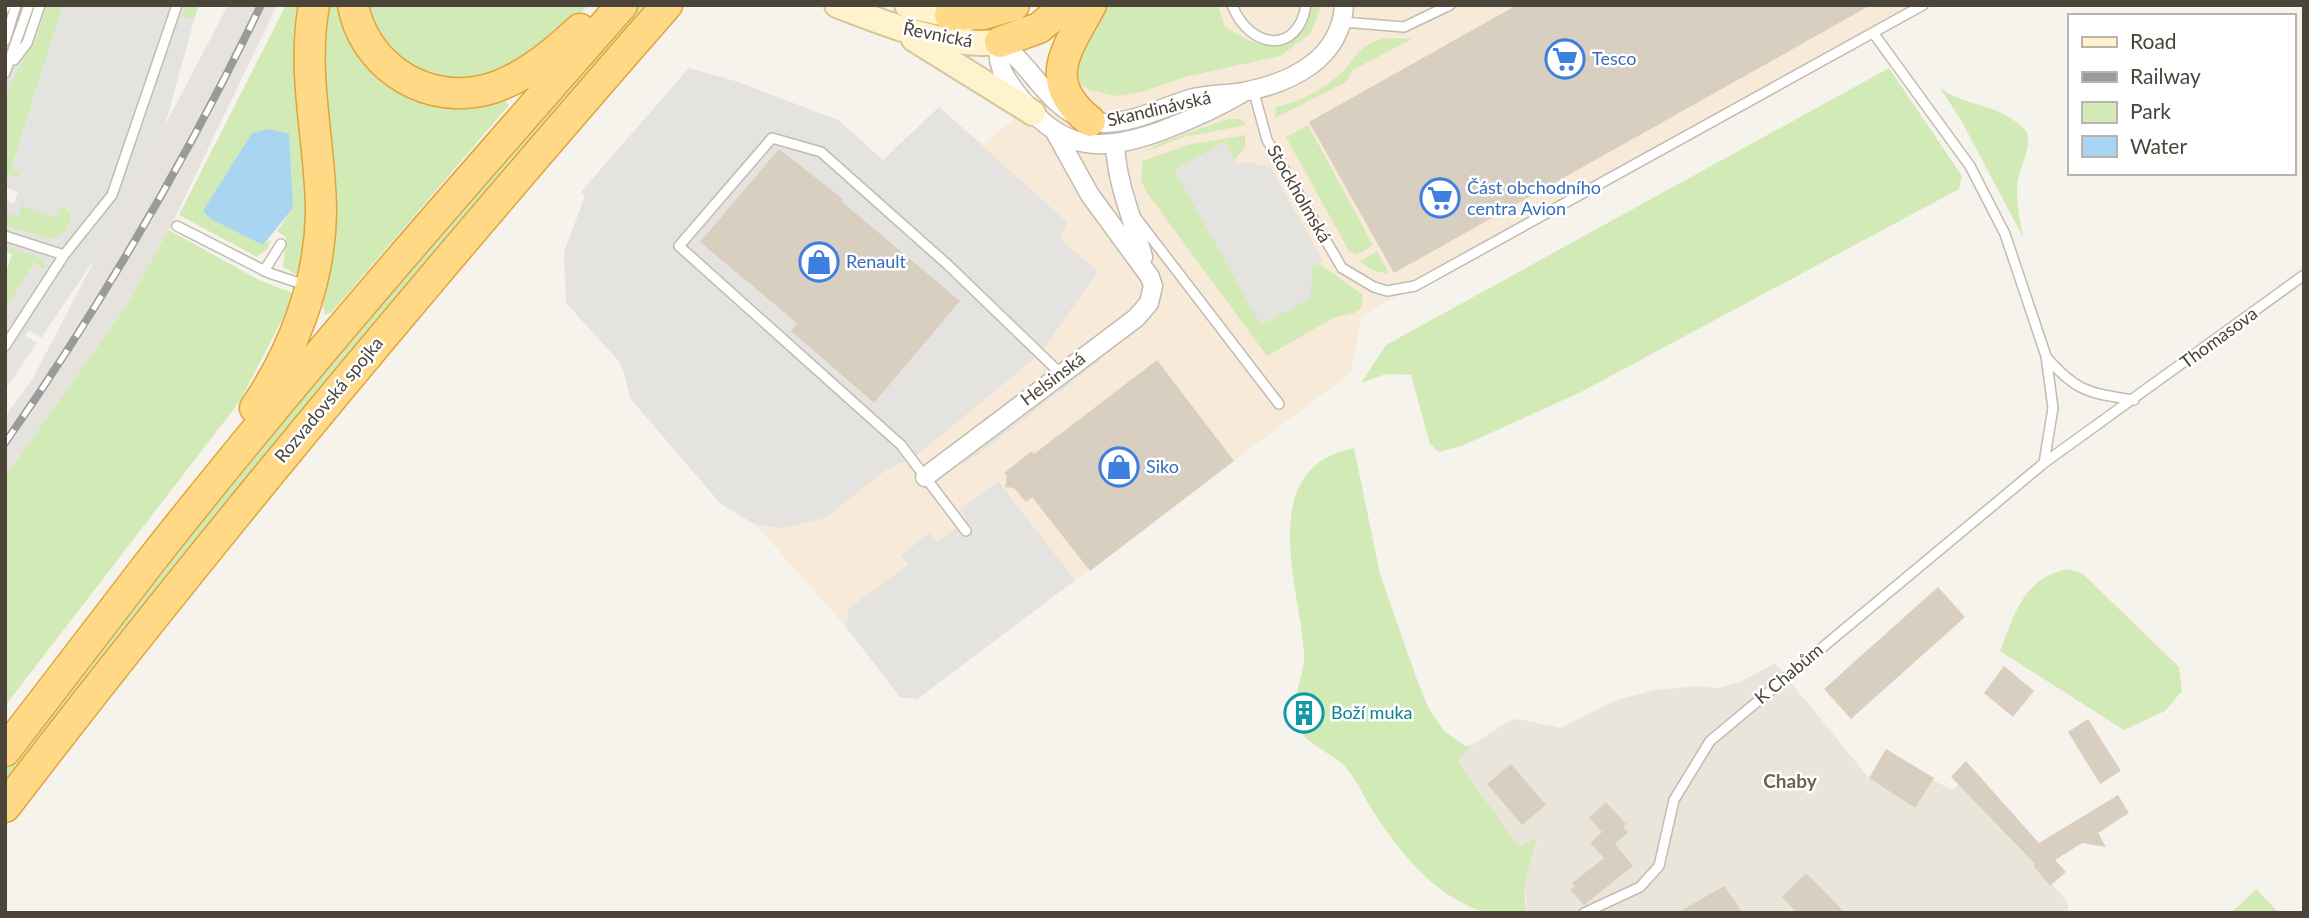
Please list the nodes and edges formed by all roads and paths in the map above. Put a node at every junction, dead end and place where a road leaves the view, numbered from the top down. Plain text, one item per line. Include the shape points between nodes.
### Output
1 (16, 5) edge
2 (29, 5) edge
3 (40, 5) edge
4 (314, 5) edge
5 (353, 5) edge
6 (606, 5) edge
7 (622, 5) edge
8 (667, 5) edge
9 (837, 5) edge
10 (906, 5) edge
11 (1016, 5) edge
12 (1067, 5) edge
13 (1091, 5) edge
14 (1232, 5) edge
15 (1306, 5) edge
16 (1923, 5) edge
17 (176, 6) edge
18 (1450, 6) edge
19 (1344, 14) edge
20 (950, 15) junction
21 (889, 25) junction
22 (1874, 34) junction
23 (5, 41) edge
24 (1000, 42) junction
25 (7, 70) edge
26 (1249, 91) junction
27 (1041, 120) junction
28 (1090, 121) junction
29 (1115, 145) junction
30 (1130, 211) junction
31 (177, 226) dead end
32 (5, 236) edge
33 (281, 244) dead end
34 (64, 255) junction
35 (1145, 267) junction
36 (264, 271) junction
37 (2304, 275) edge
38 (310, 287) junction
39 (5, 346) edge
40 (2046, 356) junction
41 (1060, 373) junction
42 (2134, 400) junction
43 (1279, 404) dead end
44 (2044, 463) junction
45 (925, 477) junction
46 (966, 531) dead end
47 (150, 562) junction
48 (5, 751) edge
49 (5, 807) edge
50 (1584, 913) edge

1 - 23 lane
2 - 25 lane
3 - 25 lane via 27,43
4 - 38 highway via 309,76 321,215
5 - 6 highway via 365,42 387,67 420,86 460,93 499,85 527,70
7 - 47 highway, Rozvadovská spojka via 421,234
8 - 49 highway, Rozvadovská spojka via 308,424
9 - 21 main road, Řevnická
10 - 20 main road, Řevnická
11 - 20 highway via 983,14
11 - 24 highway
12 - 24 highway via 1039,28
13 - 28 highway via 1061,62 1069,97
14 - 15 lane via 1242,27 1265,40 1295,31
16 - 22 lane
17 - 34 lane via 113,195
18 - 19 lane, Skandinávská via 1404,27
19 - 26 street, Skandinávská via 1331,46 1309,68
20 - 24 main road, Řevnická via 978,25
21 - 24 main road, Řevnická via 967,43
21 - 27 main road
22 - 26 lane, Stockholmská via 1415,286 1387,291 1342,268 1267,140
22 - 40 lane via 1970,166 2005,234
24 - 27 street, Skandinávská via 998,58 1003,73
24 - 28 street, Skandinávská via 1058,104
26 - 28 street, Skandinávská via 1194,98 1115,122
26 - 29 street, Skandinávská via 1203,115
27 - 29 street, Skandinávská via 1075,142
27 - 35 street, Helsinská via 1065,147 1090,195
29 - 30 street, Helsinská via 1119,183
30 - 35 street, Helsinská
30 - 43 lane
31 - 36 lane
32 - 34 lane
33 - 36 lane
34 - 39 lane
35 - 41 street, Helsinská via 1153,286 1143,311
36 - 38 lane
37 - 42 lane, Thomasova
38 - 47 highway via 281,367
40 - 42 lane via 2085,392
40 - 44 lane via 2053,408
41 - 45 street, Helsinská
41 - 45 lane via 821,152 772,138 679,246 901,445
42 - 44 lane, Thomasova
44 - 50 lane, K Chabům via 1710,741 1674,800 1659,866 1640,887
45 - 46 lane
47 - 48 highway, Rozvadovská spojka

